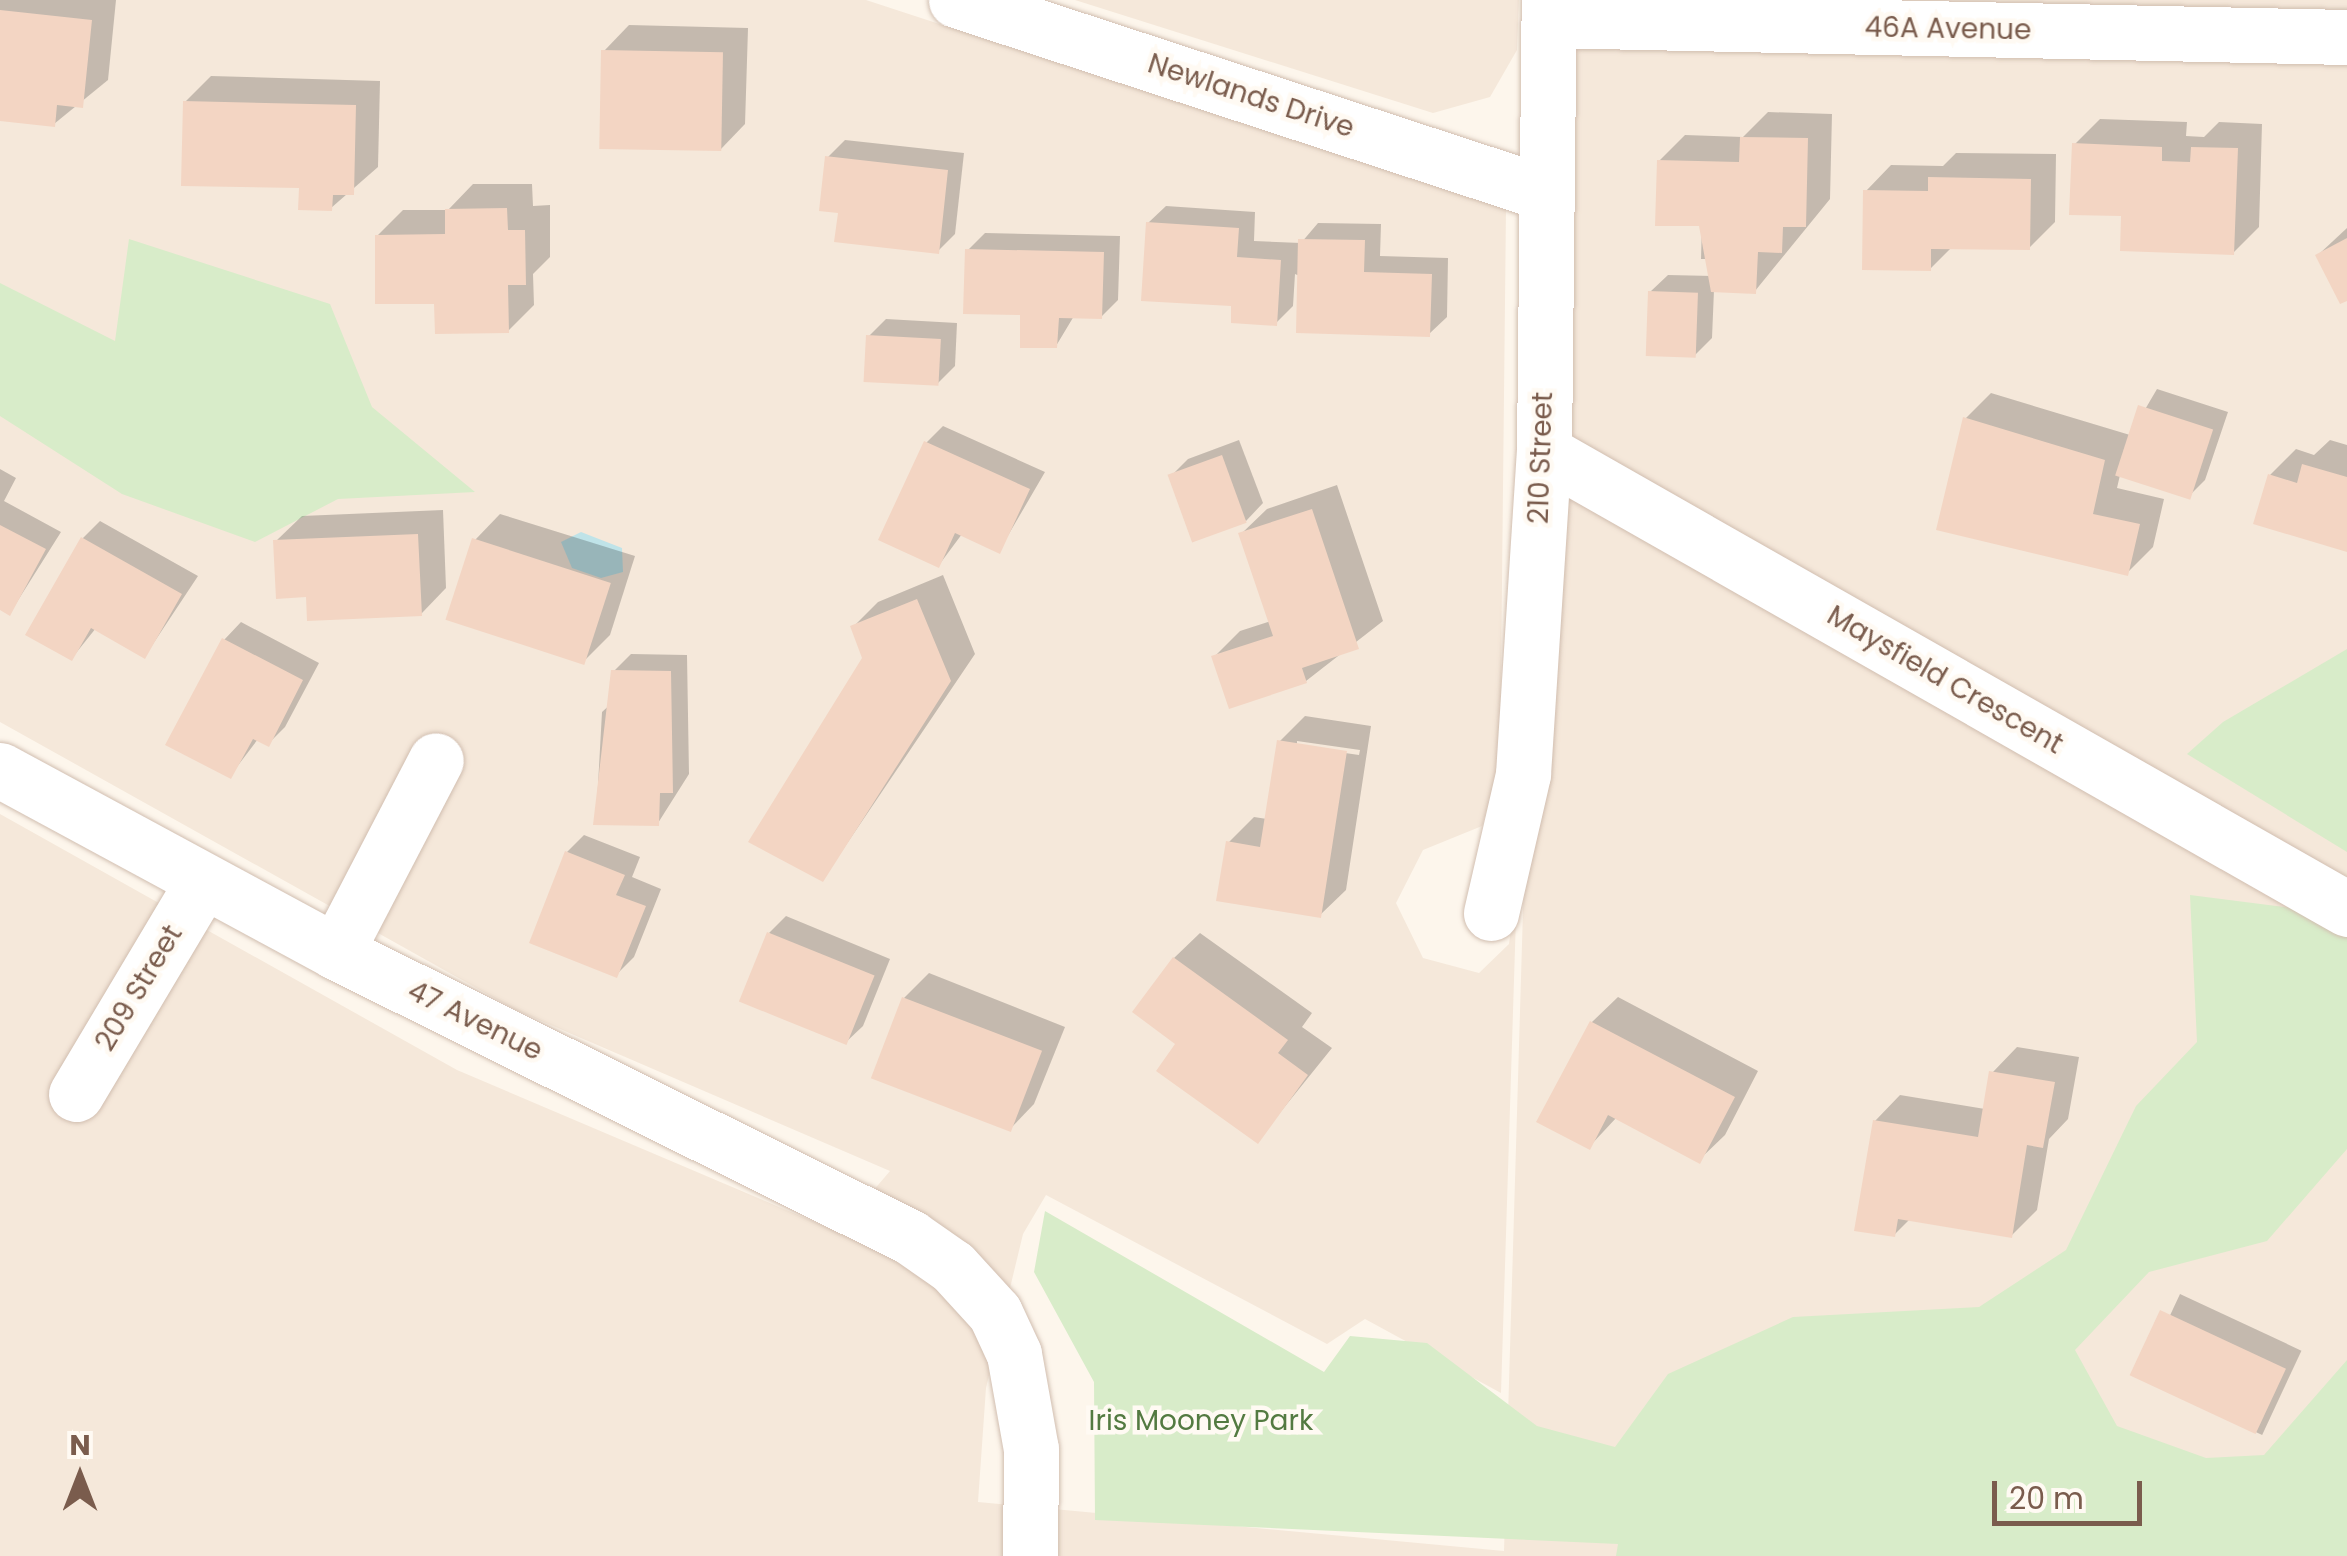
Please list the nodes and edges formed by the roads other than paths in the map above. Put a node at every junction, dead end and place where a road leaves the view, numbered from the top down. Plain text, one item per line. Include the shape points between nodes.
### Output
1 (956, 0) edge
2 (1549, 10) edge
3 (2347, 37) edge
4 (1546, 193) junction
5 (1544, 452) junction
6 (436, 760) dead end
7 (0, 770) edge
8 (202, 881) junction
9 (2347, 909) edge
10 (1491, 913) dead end
11 (336, 952) junction
12 (76, 1094) dead end
13 (1030, 1556) edge

1 - 4 street, Newlands Drive
2 - 3 street, 46A Avenue
2 - 4 street, 210 Street
4 - 5 street, 210 Street
5 - 9 street, Maysfield Crescent
5 - 10 street, 210 Street via 1523,774
6 - 11 street
7 - 8 street, 47 Avenue
8 - 11 street, 47 Avenue
8 - 12 street, 209 Street
11 - 13 street, 47 Avenue via 910,1236 953,1267 995,1313 1014,1354 1031,1449

